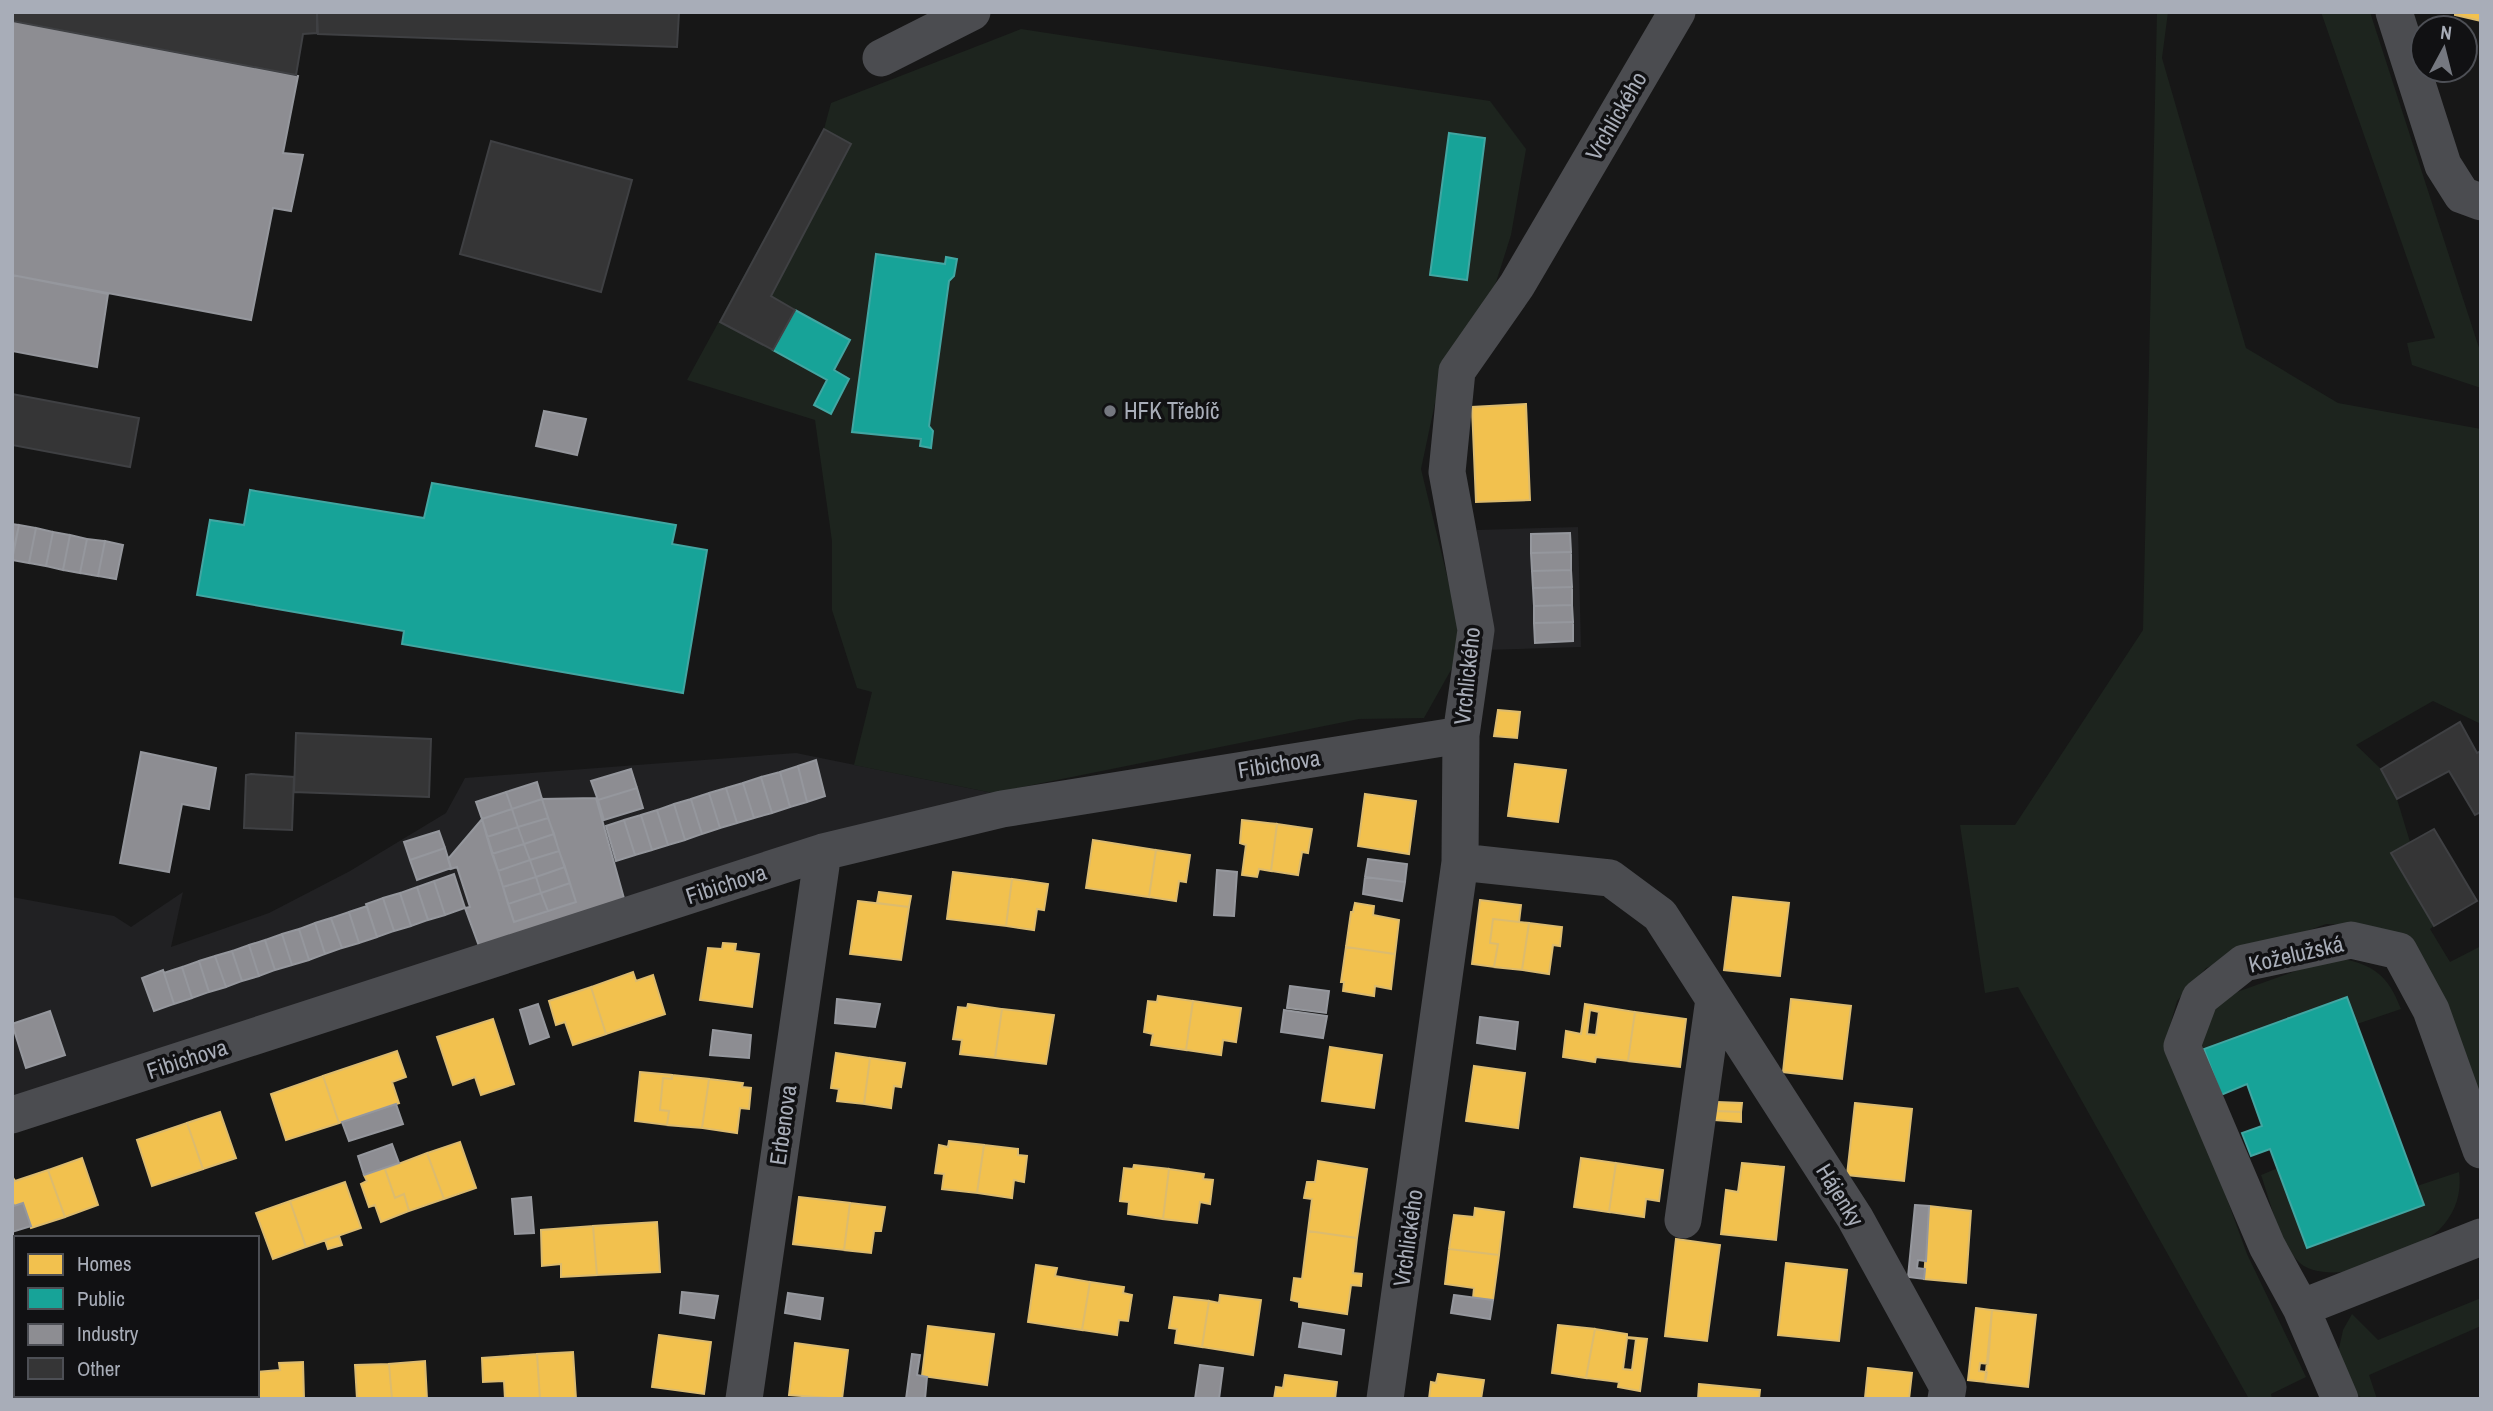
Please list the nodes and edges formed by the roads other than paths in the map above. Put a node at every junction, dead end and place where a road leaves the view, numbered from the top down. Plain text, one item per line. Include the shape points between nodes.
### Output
1 (972, 12) edge
2 (1677, 12) edge
3 (2394, 12) edge
4 (881, 58) dead end
5 (2481, 202) edge
6 (1461, 735) junction
7 (823, 852) junction
8 (1460, 862) junction
9 (1714, 999) junction
10 (12, 1115) edge
11 (2481, 1150) edge
12 (1683, 1220) dead end
13 (2481, 1237) edge
14 (2301, 1308) junction
15 (744, 1399) edge
16 (1385, 1399) edge
17 (1946, 1399) edge
18 (2340, 1399) edge

1 - 4 street
2 - 6 street, Vrchlického via 1517,285 1457,371 1447,472 1476,630
3 - 5 street via 2443,166 2462,195
6 - 7 street, Fibichova via 1002,809
6 - 8 street, Vrchlického
7 - 10 street, Fibichova
7 - 15 street, Erbenova
8 - 9 street, Hájenky via 1610,878 1660,915
8 - 16 street, Vrchlického
9 - 12 street
9 - 17 street, Hájenky via 1855,1218 1948,1387
11 - 14 street, Koželužská via 2431,1010 2399,951 2351,940 2244,963 2200,998 2182,1046 2267,1246
13 - 14 street
14 - 18 street, Koželužská

